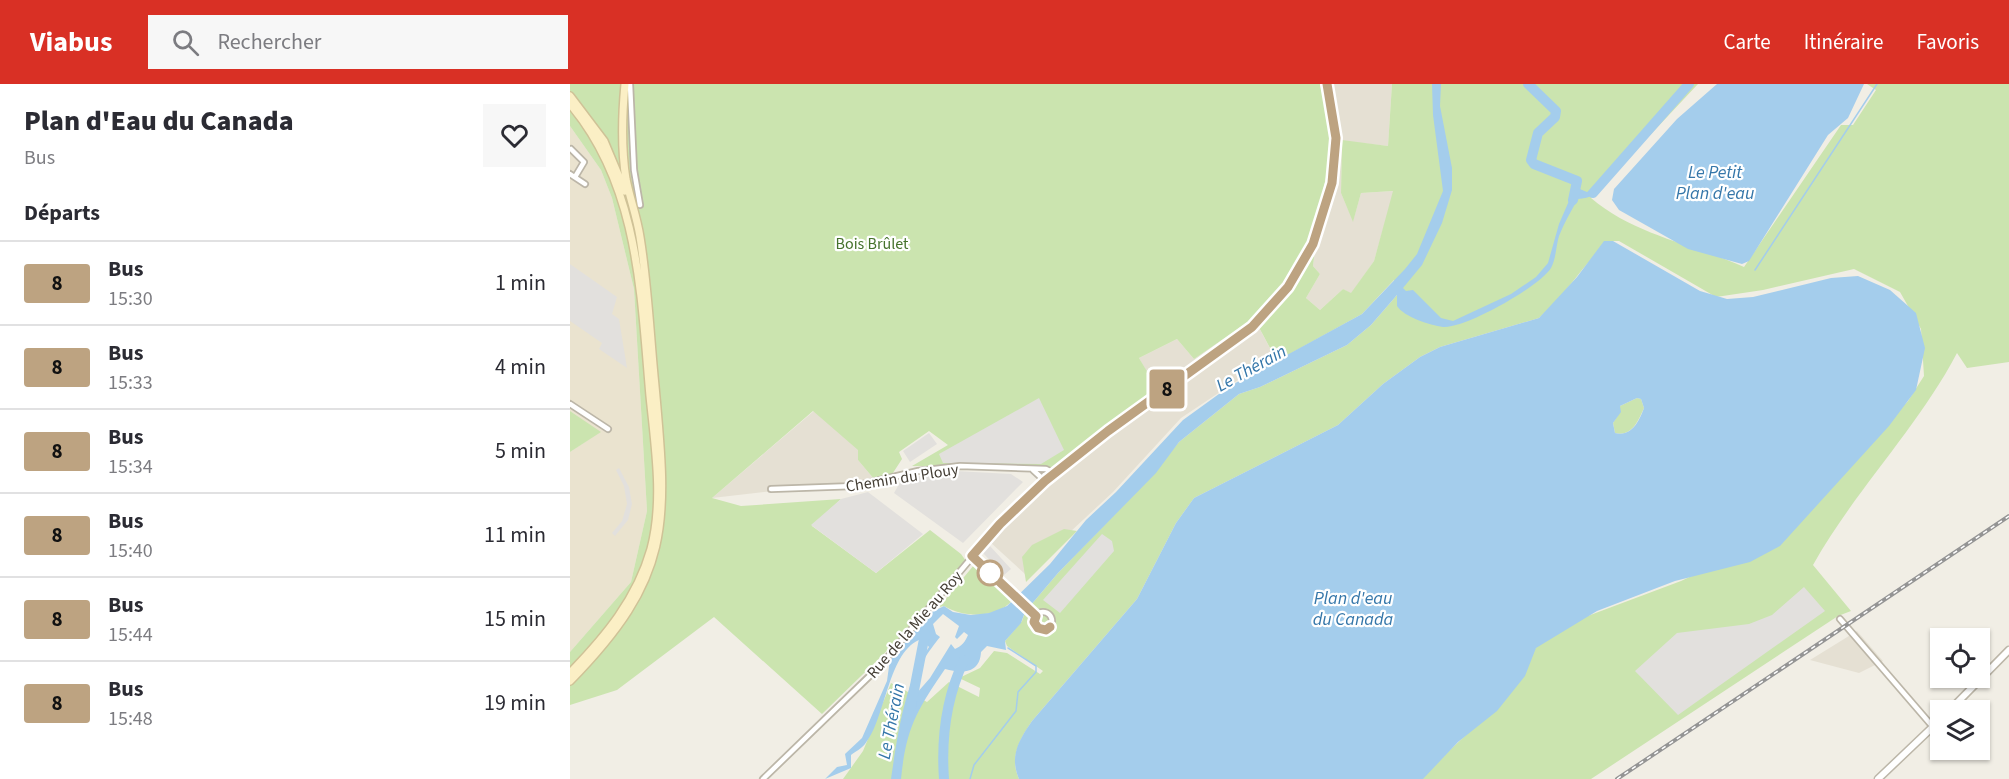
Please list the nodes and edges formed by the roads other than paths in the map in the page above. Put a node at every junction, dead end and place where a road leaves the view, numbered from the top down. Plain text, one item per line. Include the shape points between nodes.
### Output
1 (1327, 84) edge
2 (626, 86) edge
3 (570, 96) edge
4 (570, 104) edge
5 (570, 149) edge
6 (570, 174) edge
7 (575, 177) junction
8 (585, 184) dead end
9 (640, 205) dead end
10 (643, 269) junction
11 (570, 404) edge
12 (608, 429) dead end
13 (1033, 470) junction
14 (1054, 473) junction
15 (1045, 481) junction
16 (771, 489) dead end
17 (972, 556) junction
18 (1036, 616) dead end
19 (1840, 619) dead end
20 (2009, 650) edge
21 (570, 673) edge
22 (570, 681) edge
23 (1960, 700) edge
24 (1930, 724) edge
25 (1930, 730) edge
26 (763, 779) edge
27 (1878, 779) edge

1 - 14 street, Rue de la Mie au Roy via 1336,138 1332,183 1313,244 1288,287 1252,327
2 - 9 street
2 - 10 main road via 622,123 624,162
3 - 10 main road via 600,134 615,165 632,214
4 - 21 main road via 605,156 632,239 658,492 653,538 640,580 606,634
5 - 7 street via 584,162
6 - 7 street
7 - 8 street
10 - 22 main road via 661,455 660,532 652,563 630,610 608,641
11 - 12 street
13 - 14 street, Chemin du Plouy
13 - 15 street
13 - 16 street, Chemin du Plouy via 953,467 855,486
14 - 15 street, Rue de la Mie au Roy
15 - 17 street, Rue de la Mie au Roy
17 - 18 street
17 - 26 street, Rue de la Mie au Roy via 881,665
19 - 24 street
20 - 23 street
25 - 27 street

